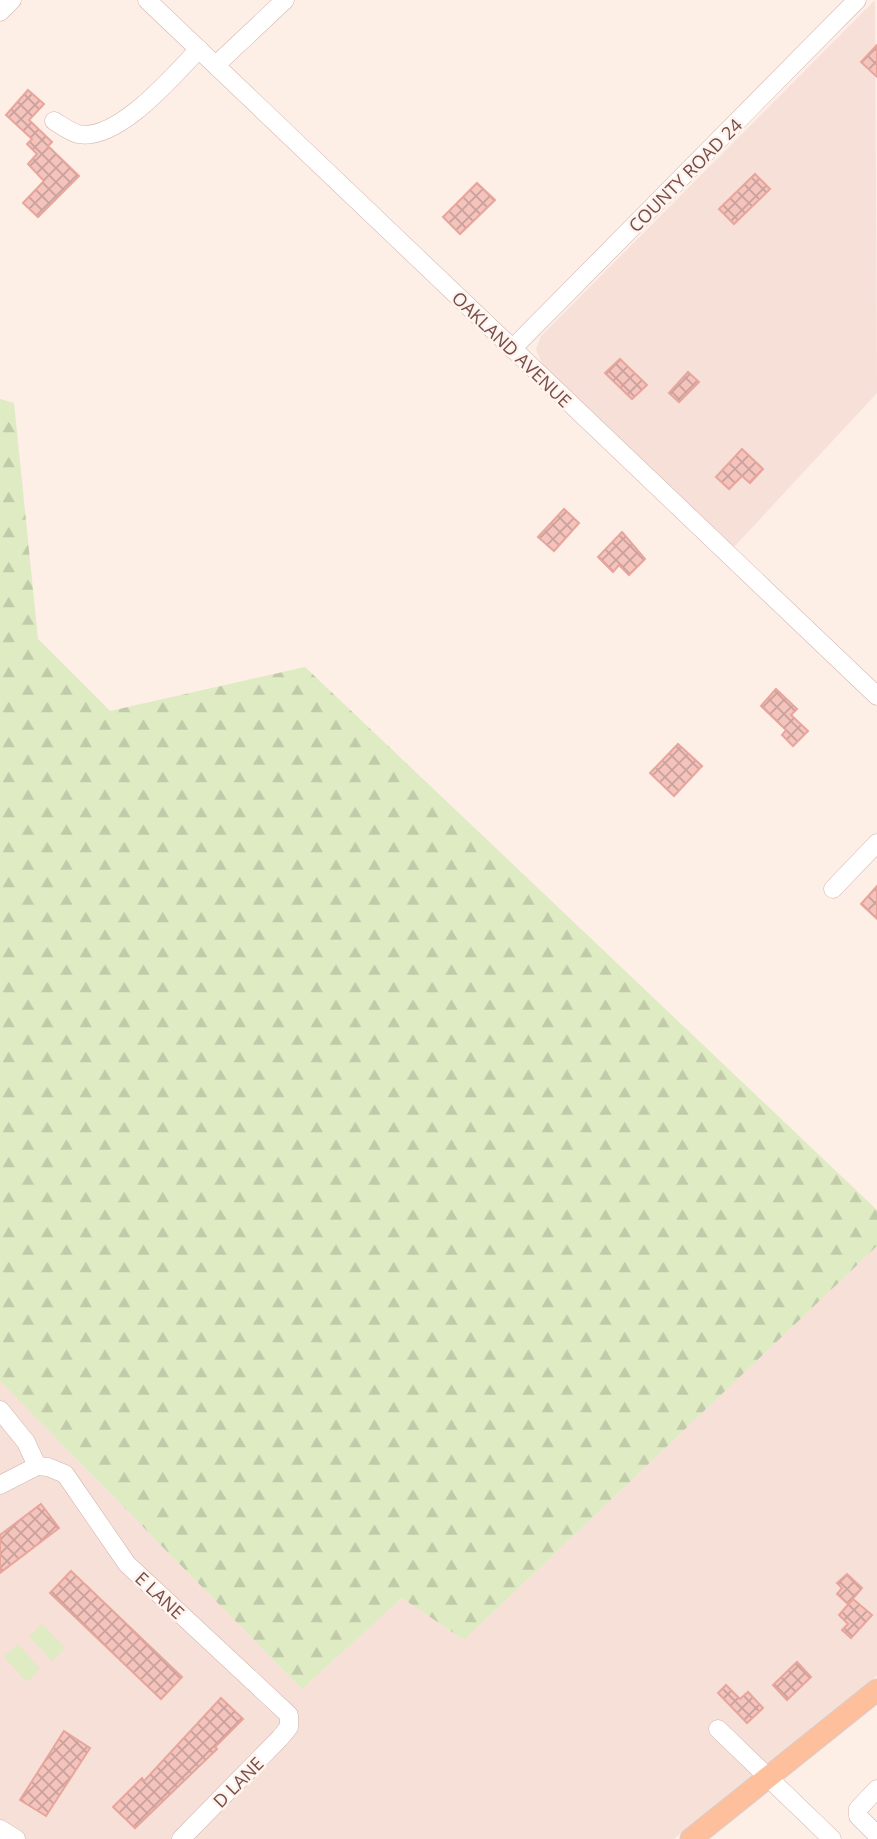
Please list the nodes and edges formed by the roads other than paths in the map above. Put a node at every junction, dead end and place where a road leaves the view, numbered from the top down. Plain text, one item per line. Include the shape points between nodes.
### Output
1 (12, 0) edge
2 (147, 0) edge
3 (285, 0) edge
4 (858, 0) edge
5 (0, 12) edge
6 (199, 49) junction
7 (216, 65) junction
8 (54, 121) dead end
9 (512, 349) junction
10 (877, 696) edge
11 (877, 843) edge
12 (833, 889) dead end
13 (0, 1410) edge
14 (37, 1466) junction
15 (0, 1485) edge
16 (877, 1690) edge
17 (290, 1723) joint
18 (718, 1728) dead end
19 (768, 1777) junction
20 (877, 1789) edge
21 (0, 1829) edge
22 (877, 1835) edge
23 (16, 1839) edge
24 (181, 1839) edge
25 (691, 1839) edge
26 (832, 1839) edge

1 - 5 street
2 - 6 street, OAKLAND AVENUE
3 - 7 street
4 - 9 street, COUNTY ROAD 24
6 - 7 street, OAKLAND AVENUE
6 - 8 street via 151,99 123,120 79,134
7 - 9 street, OAKLAND AVENUE
9 - 10 street, OAKLAND AVENUE
11 - 12 street
13 - 14 street via 26,1442
14 - 15 street
14 - 17 street, E LANE via 65,1474 127,1564 282,1706
16 - 19 main road
17 - 24 street, D LANE via 281,1738
18 - 19 street
19 - 25 main road
19 - 26 street
20 - 22 street via 858,1809 858,1816
21 - 23 street

